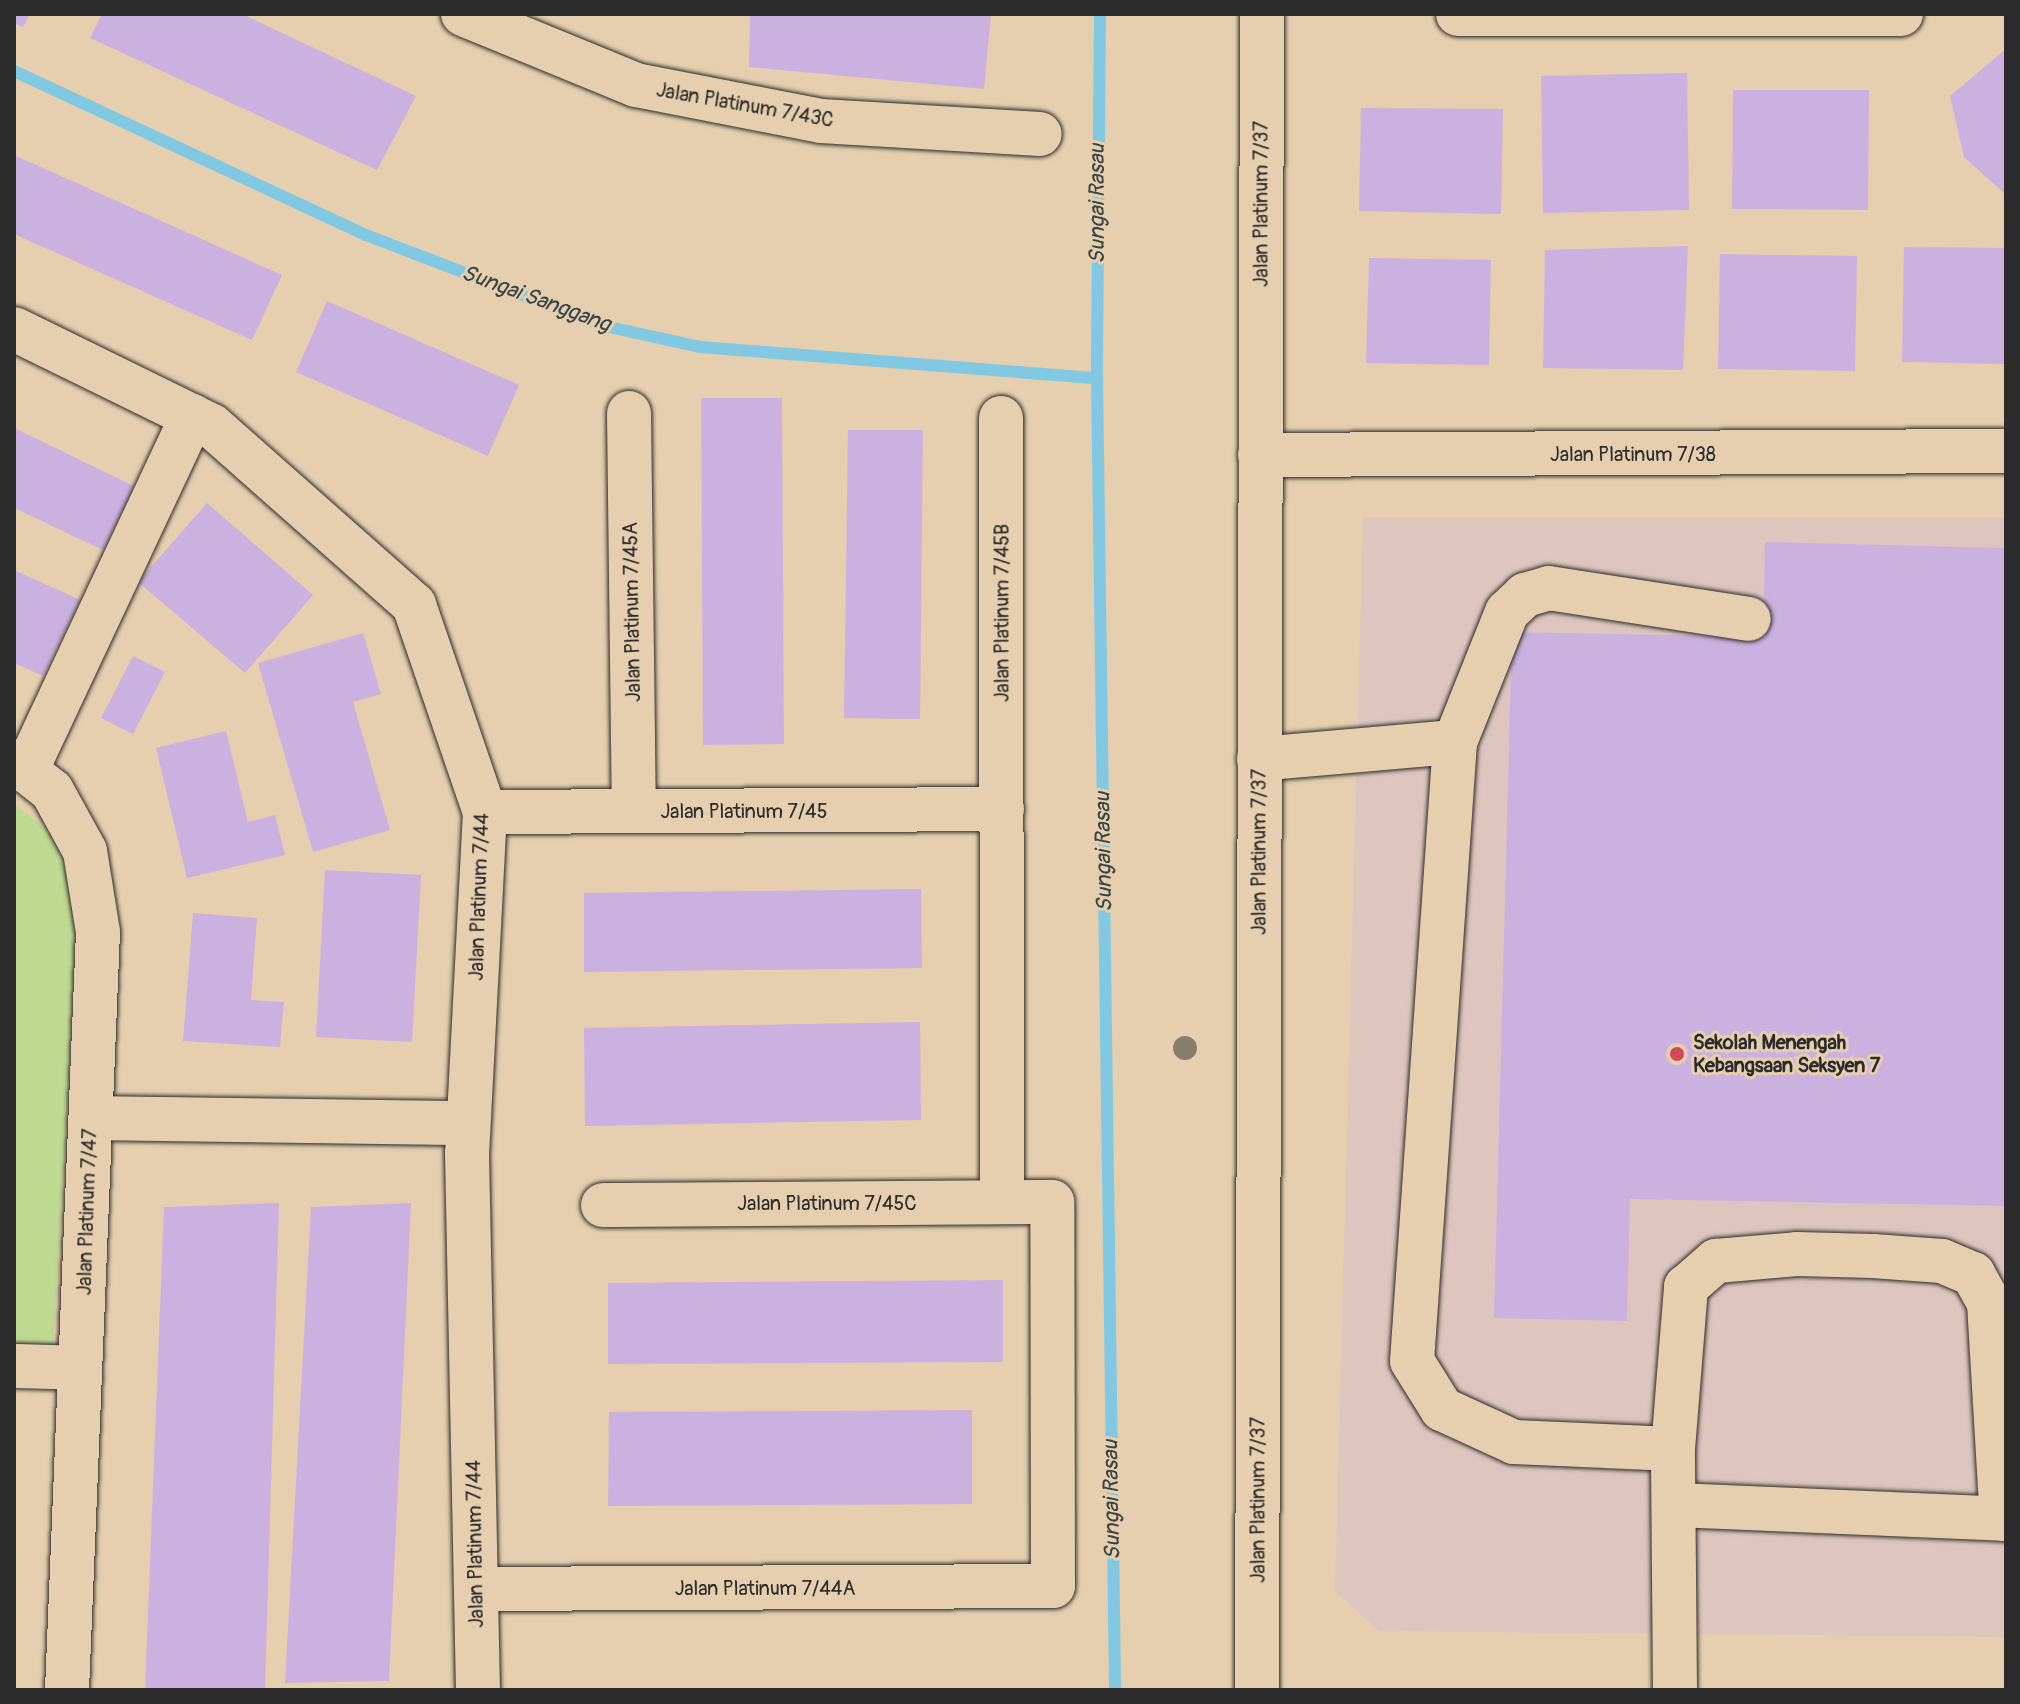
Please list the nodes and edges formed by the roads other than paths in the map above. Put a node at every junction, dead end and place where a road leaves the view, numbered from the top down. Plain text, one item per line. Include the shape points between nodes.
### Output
1 (463, 14) edge
2 (1262, 14) edge
3 (1458, 14) edge
4 (1901, 14) edge
5 (1040, 134) dead end
6 (14, 329) edge
7 (629, 413) dead end
8 (192, 416) junction
9 (1001, 418) dead end
10 (2006, 451) edge
11 (1260, 455) junction
12 (1749, 619) dead end
13 (1455, 742) junction
14 (1259, 759) junction
15 (20, 766) edge
16 (1002, 809) junction
17 (634, 811) junction
18 (485, 812) junction
19 (91, 1118) junction
20 (468, 1123) junction
21 (1002, 1202) junction
22 (603, 1205) dead end
23 (14, 1366) edge
24 (80, 1368) junction
25 (1673, 1449) junction
26 (1674, 1505) junction
27 (2004, 1519) edge
28 (1053, 1586) joint
29 (477, 1589) junction
30 (67, 1690) edge
31 (478, 1690) edge
32 (1257, 1690) edge
33 (1675, 1690) edge

1 - 5 street, Jalan Platinum 7/43C via 636,85 821,121
2 - 11 street, Jalan Platinum 7/37
3 - 4 street
6 - 8 street, Jalan Platinum 7/44
7 - 17 street, Jalan Platinum 7/45A
8 - 15 street
8 - 18 street, Jalan Platinum 7/44 via 212,426 414,605
9 - 16 street, Jalan Platinum 7/45B
10 - 11 street, Jalan Platinum 7/38
11 - 14 street, Jalan Platinum 7/37
12 - 13 street via 1549,588 1525,595 1507,612
13 - 14 street
13 - 25 street via 1412,1361 1442,1409 1514,1442
14 - 32 street, Jalan Platinum 7/37
15 - 19 street, Jalan Platinum 7/47 via 52,791 85,851 98,932
16 - 17 street, Jalan Platinum 7/45
16 - 21 street, Jalan Platinum 7/45B
17 - 18 street, Jalan Platinum 7/45
18 - 20 street, Jalan Platinum 7/44
19 - 20 street
19 - 24 street, Jalan Platinum 7/47
20 - 29 street, Jalan Platinum 7/44
21 - 22 street, Jalan Platinum 7/45C
21 - 28 street, Jalan Platinum 7/45C via 1052,1202
23 - 24 street
24 - 30 street, Jalan Platinum 7/47
25 - 26 street
25 - 27 street via 1686,1287 1716,1261 1797,1254 1942,1261 1973,1274 1989,1303
26 - 27 street
26 - 33 street
28 - 29 street, Jalan Platinum 7/44A
29 - 31 street, Jalan Platinum 7/44

